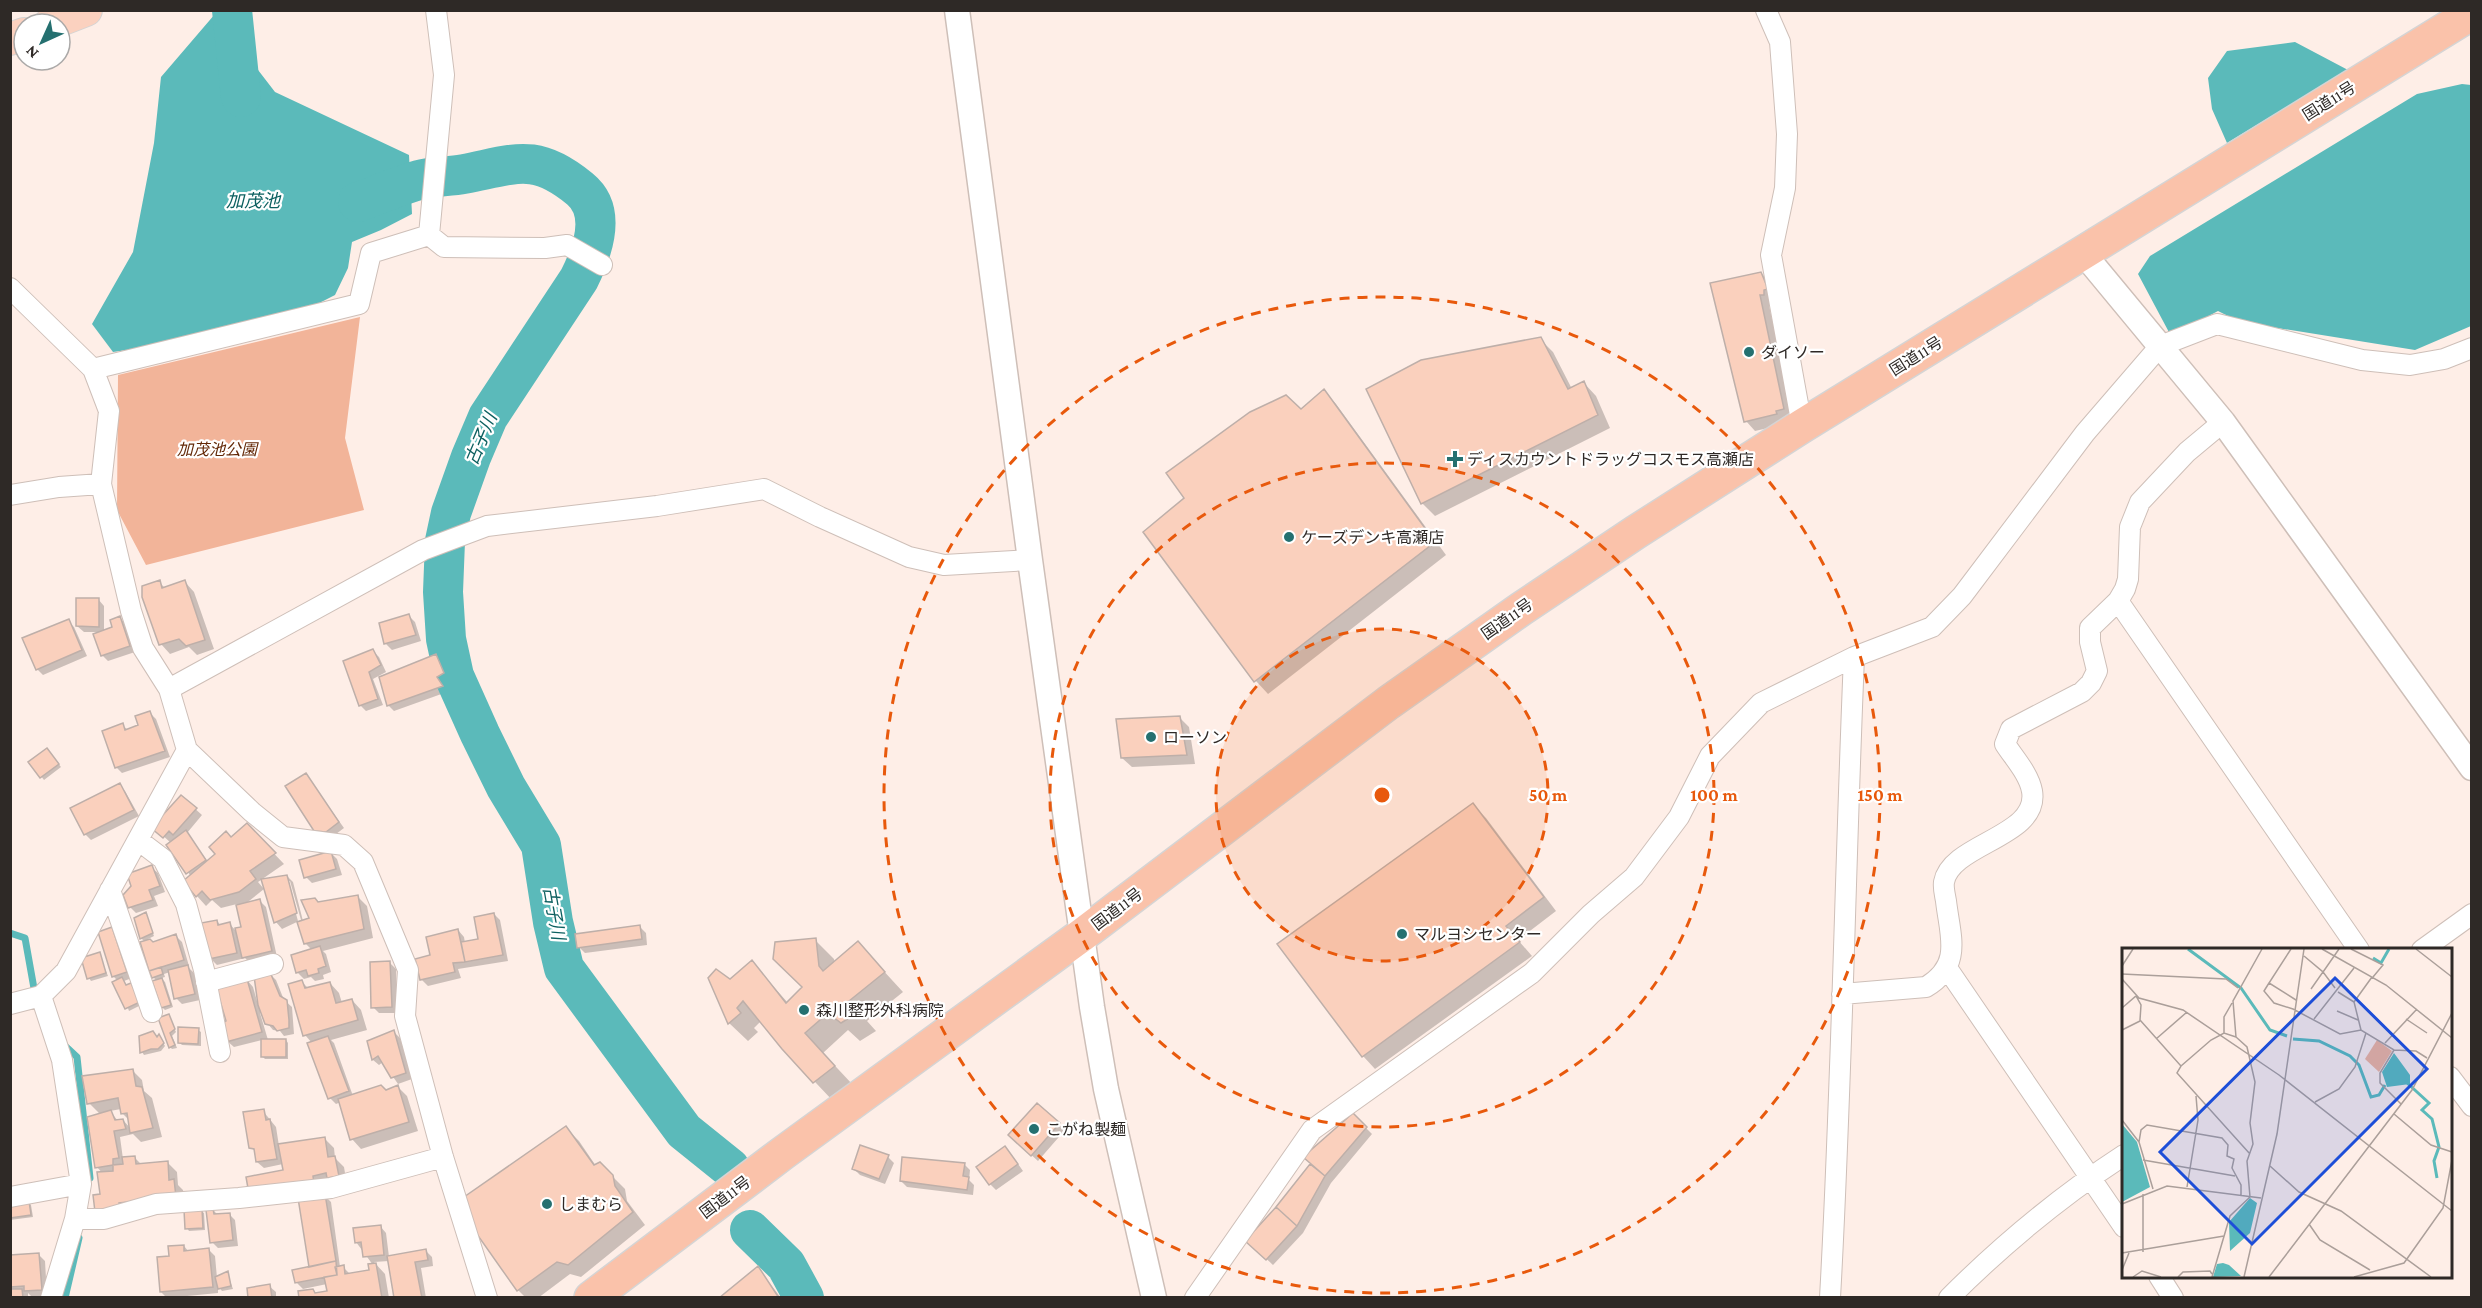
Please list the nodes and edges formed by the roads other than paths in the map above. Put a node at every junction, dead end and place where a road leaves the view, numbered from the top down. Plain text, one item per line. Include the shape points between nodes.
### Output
1 (86, 10) edge
2 (436, 10) edge
3 (957, 10) edge
4 (1766, 10) edge
5 (2472, 13) edge
6 (72, 15) edge
7 (429, 235) junction
8 (2083, 253) junction
9 (602, 265) dead end
10 (10, 288) edge
11 (2160, 346) junction
12 (2472, 348) edge
13 (93, 369) junction
14 (2223, 422) junction
15 (1802, 426) junction
16 (101, 484) junction
17 (10, 495) edge
18 (1030, 560) junction
19 (2118, 601) junction
20 (1854, 657) junction
21 (169, 689) junction
22 (188, 750) junction
23 (2472, 768) edge
24 (138, 840) junction
25 (110, 890) junction
26 (2472, 914) edge
27 (1082, 935) junction
28 (2358, 948) edge
29 (2425, 948) edge
30 (273, 964) dead end
31 (1947, 968) junction
32 (206, 982) junction
33 (1842, 994) junction
34 (41, 996) junction
35 (10, 1004) edge
36 (152, 1012) dead end
37 (220, 1052) dead end
38 (2452, 1078) edge
39 (2472, 1106) edge
40 (2122, 1156) edge
41 (443, 1157) junction
42 (2089, 1178) junction
43 (81, 1184) junction
44 (10, 1197) edge
45 (75, 1219) junction
46 (2122, 1224) edge
47 (2160, 1278) edge
48 (51, 1298) edge
49 (488, 1298) edge
50 (591, 1298) edge
51 (1154, 1298) edge
52 (1195, 1298) edge
53 (1830, 1298) edge
54 (1949, 1298) edge
55 (2174, 1298) edge

1 - 6 main road
2 - 7 street via 444,75
3 - 18 street
4 - 15 street via 1780,42 1787,134 1785,188 1771,255
5 - 8 highway, 国道11号
7 - 9 street via 444,247 567,245
7 - 13 street via 371,253 359,304
8 - 11 street
8 - 15 highway, 国道11号
10 - 13 street
11 - 12 street via 2217,324 2362,360 2410,365 2444,359
11 - 14 street
11 - 20 street via 2085,433 1962,596 1932,627
13 - 16 street via 109,411
14 - 19 street via 2187,452 2140,502 2130,527 2128,579
14 - 23 street
15 - 27 highway, 国道11号 via 1636,532 1416,683
16 - 17 street
16 - 21 street via 142,648
18 - 21 street via 944,565 909,557 764,489 487,526 423,550
18 - 27 street
19 - 28 street
19 - 31 street via 2090,628 2097,670 2091,683 2082,692 2011,729 2006,737 2005,744 2028,778 2033,793 2031,806 2006,833 1958,861 1948,873 1944,883 1951,948
20 - 33 street
20 - 52 street via 1761,703 1710,756 1679,817 1634,877 1532,973 1312,1130
21 - 22 street
22 - 24 street
22 - 41 street via 283,837 344,845 363,862 408,970 405,1016
24 - 25 street
24 - 32 street via 162,859 186,904
25 - 34 street via 66,971
25 - 36 street
26 - 29 street
27 - 50 highway, 国道11号
27 - 51 street via 1106,1089
30 - 32 street
31 - 33 street via 1926,987
31 - 42 street
32 - 37 street
33 - 53 street
34 - 35 street
34 - 43 street via 62,1060
38 - 39 street
40 - 42 street
41 - 45 street via 331,1188 156,1204 104,1219
41 - 49 street
42 - 46 street
42 - 54 street via 1980,1267
43 - 44 street
43 - 45 street
45 - 48 street
47 - 55 street

